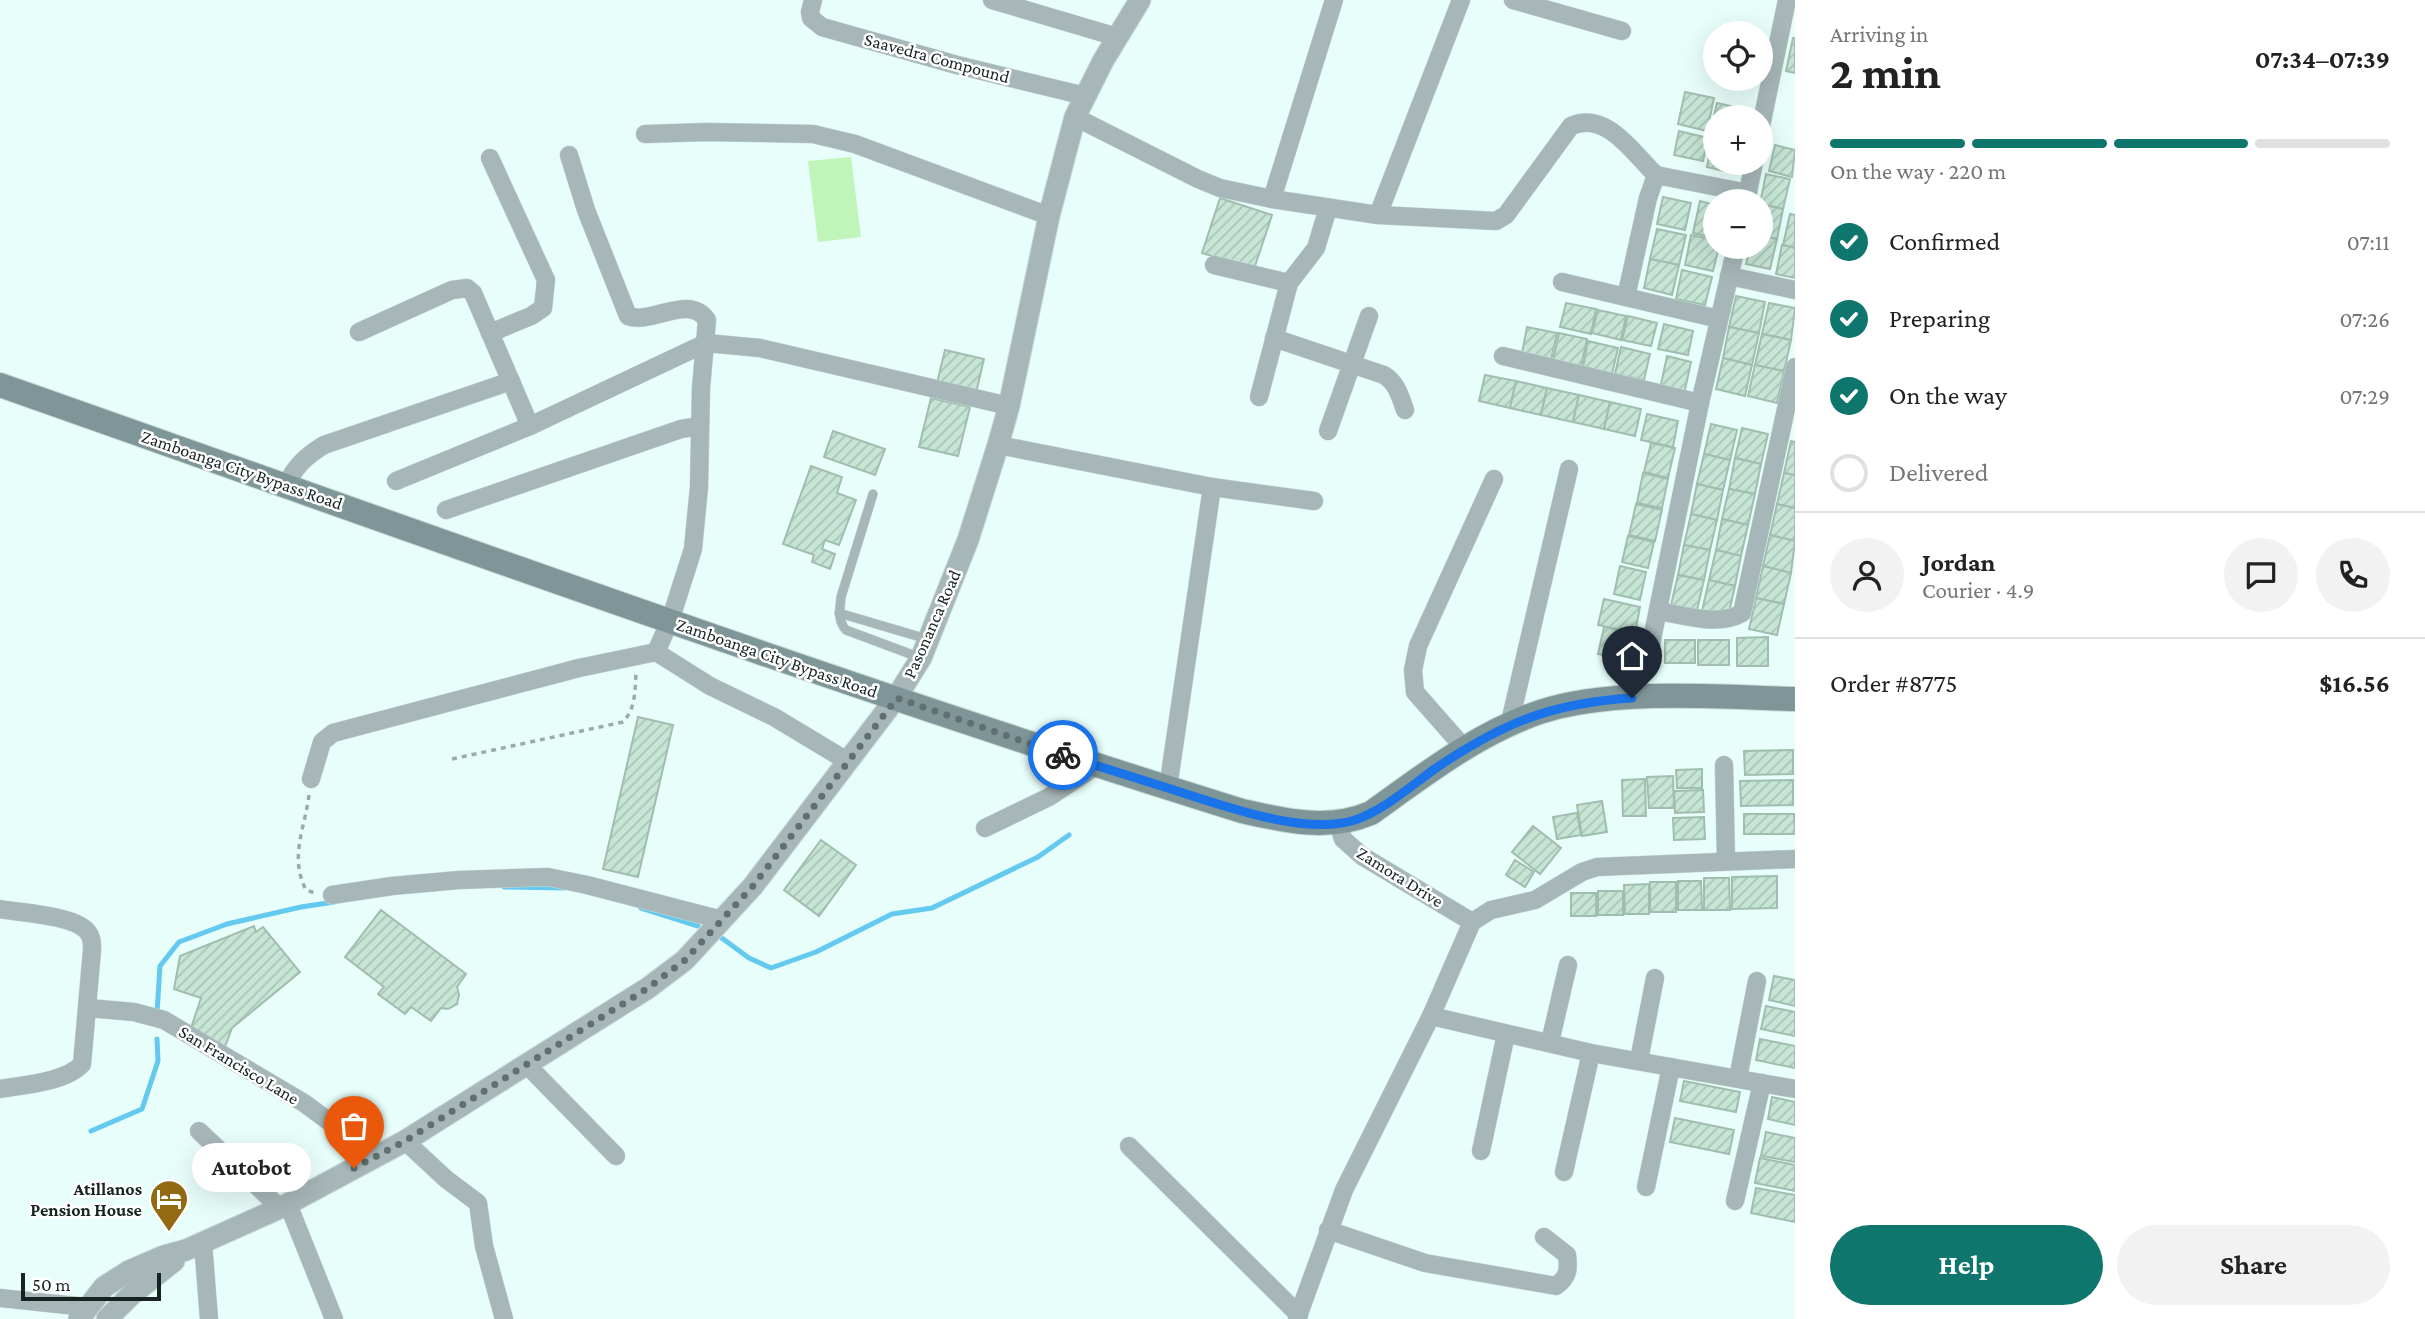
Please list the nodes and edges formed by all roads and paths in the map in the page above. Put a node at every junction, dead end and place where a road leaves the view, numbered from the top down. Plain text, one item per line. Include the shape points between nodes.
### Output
1 (813, 0) edge
2 (992, 0) edge
3 (1334, 0) edge
4 (1461, 0) edge
5 (1513, 0) edge
6 (1787, 0) edge
7 (1135, 1) edge
8 (1622, 32) dead end
9 (1117, 37) junction
10 (1085, 96) junction
11 (1765, 105) edge
12 (1075, 117) junction
13 (645, 134) dead end
14 (569, 155) dead end
15 (490, 158) dead end
16 (1656, 175) junction
17 (1714, 189) edge
18 (1272, 199) junction
19 (1328, 208) junction
20 (1378, 215) junction
21 (1049, 216) junction
22 (1733, 259) edge
23 (1214, 265) dead end
24 (1729, 275) junction
25 (1562, 282) dead end
26 (1289, 283) junction
27 (1795, 290) edge
28 (1626, 297) junction
29 (1369, 316) dead end
30 (1719, 319) junction
31 (359, 332) dead end
32 (490, 333) junction
33 (1274, 338) junction
34 (706, 343) junction
35 (1503, 356) dead end
36 (1352, 363) junction
37 (1795, 367) edge
38 (512, 381) junction
39 (0, 385) edge
40 (1259, 397) dead end
41 (1700, 403) junction
42 (1009, 406) junction
43 (1405, 410) dead end
44 (530, 426) junction
45 (700, 426) junction
46 (1328, 431) dead end
47 (998, 445) junction
48 (1569, 469) dead end
49 (1494, 479) dead end
50 (396, 481) dead end
51 (286, 486) junction
52 (1212, 487) junction
53 (873, 494) dead end
54 (1314, 501) dead end
55 (446, 510) dead end
56 (1658, 611) junction
57 (839, 613) junction
58 (670, 621) junction
59 (925, 648) junction
60 (1650, 649) dead end
61 (656, 652) junction
62 (638, 656) junction
63 (897, 698) junction
64 (1795, 699) edge
65 (1509, 726) junction
66 (1465, 749) junction
67 (452, 759) dead end
68 (847, 761) junction
69 (1724, 765) dead end
70 (1096, 766) junction
71 (311, 779) joint
72 (1168, 788) junction
73 (1338, 823) junction
74 (985, 828) dead end
75 (1795, 859) edge
76 (1726, 861) junction
77 (332, 895) joint
78 (0, 909) edge
79 (722, 920) junction
80 (1472, 922) junction
81 (1568, 965) dead end
82 (1655, 978) dead end
83 (1757, 981) dead end
84 (88, 1008) junction
85 (1431, 1016) junction
86 (1506, 1034) junction
87 (1550, 1042) junction
88 (1591, 1053) junction
89 (1639, 1060) junction
90 (526, 1064) junction
91 (1671, 1066) junction
92 (1738, 1078) junction
93 (1762, 1083) junction
94 (0, 1089) edge
95 (1795, 1089) edge
96 (199, 1131) dead end
97 (405, 1141) junction
98 (1129, 1146) dead end
99 (1481, 1151) dead end
100 (376, 1156) junction
101 (616, 1156) dead end
102 (1564, 1172) dead end
103 (1646, 1187) dead end
104 (1735, 1201) dead end
105 (284, 1206) junction
106 (1328, 1230) junction
107 (1544, 1237) dead end
108 (194, 1247) junction
109 (0, 1298) edge
110 (83, 1313) edge
111 (1298, 1317) edge
112 (107, 1319) edge
113 (209, 1319) edge
114 (334, 1319) edge
115 (504, 1319) edge

1 - 10 street, Saavedra Compound via 811,18 822,27
2 - 9 street
3 - 18 street
4 - 20 street
5 - 8 street
6 - 11 street
7 - 9 street, Pasonanca Road
9 - 10 street, Pasonanca Road
10 - 12 street, Pasonanca Road
12 - 18 street via 1198,179
12 - 21 street, Pasonanca Road
13 - 21 street via 813,134 855,144
14 - 34 street via 628,316 692,309 707,320
15 - 32 street via 546,280 543,308
16 - 17 street
16 - 20 street via 1608,127 1580,122 1570,126 1506,215 1496,221
16 - 28 street
18 - 19 street
19 - 20 street
19 - 26 street via 1315,248
21 - 42 street, Pasonanca Road
22 - 24 street
23 - 26 street
24 - 27 street
24 - 30 street
25 - 28 street
26 - 33 street
28 - 30 street
29 - 36 street
30 - 41 street
31 - 32 street via 461,288 473,293
32 - 38 street
33 - 36 street
33 - 40 street
34 - 42 street via 760,348
34 - 44 street
34 - 45 street
35 - 41 street
36 - 43 street via 1391,379
36 - 46 street
37 - 56 street via 1742,613 1731,620
38 - 44 street
38 - 51 street via 324,444 293,471
39 - 51 main road, Zamboanga City Bypass Road
41 - 56 street
42 - 47 street, Pasonanca Road
44 - 50 street
45 - 55 street
45 - 58 street via 693,548
47 - 52 street
47 - 59 street, Pasonanca Road via 968,540
48 - 65 street
49 - 66 street via 1418,646 1413,670 1415,692
51 - 58 main road, Zamboanga City Bypass Road
52 - 54 street
52 - 72 street
53 - 57 lane
56 - 60 street
57 - 59 lane
57 - 59 lane via 846,630
58 - 61 street
58 - 63 main road, Zamboanga City Bypass Road
59 - 63 street, Pasonanca Road
61 - 62 street
61 - 68 street
62 - 67 path via 634,704 623,722
62 - 71 street via 333,733 322,742
63 - 68 street, Pasonanca Road
63 - 70 main road, Zamboanga City Bypass Road
64 - 65 main road, Zamboanga City Bypass Road via 1607,700 1540,712
65 - 66 main road, Zamboanga City Bypass Road
66 - 73 main road, Zamboanga City Bypass Road via 1371,813
68 - 79 street, Pasonanca Road
69 - 76 street
70 - 72 main road, Zamboanga City Bypass Road
70 - 74 street via 1034,805
71 - 77 path via 299,839 299,876 306,890
72 - 73 main road, Zamboanga City Bypass Road via 1281,820
73 - 80 street, Zamora Drive via 1343,839 1362,856
75 - 76 street
76 - 80 street via 1597,867 1535,900 1491,910
77 - 79 street via 459,880 548,877
78 - 84 street via 69,920 85,928 92,937
79 - 90 street, Pasonanca Road via 685,960 648,988
80 - 85 street
81 - 87 street
82 - 89 street
83 - 92 street
84 - 94 street via 82,1064 75,1072
84 - 100 street, San Francisco Lane via 164,1020 304,1103
85 - 86 street
85 - 106 street
86 - 87 street
86 - 99 street
87 - 88 street
88 - 89 street
88 - 102 street
89 - 91 street
90 - 97 street, Pasonanca Road
90 - 101 street
91 - 92 street
91 - 103 street
92 - 93 street
93 - 95 street
93 - 104 street
96 - 105 street
97 - 100 street, Pasonanca Road
97 - 115 street via 478,1203 484,1246
98 - 111 street
100 - 105 street, Pasonanca Road
105 - 108 street, Pasonanca Road
105 - 114 street
106 - 107 street via 1425,1263 1556,1286 1569,1270 1567,1255
106 - 111 street
108 - 110 street, Pasonanca Road via 129,1272 104,1287
108 - 112 street, Pasonanca Road
108 - 113 street
109 - 110 street

